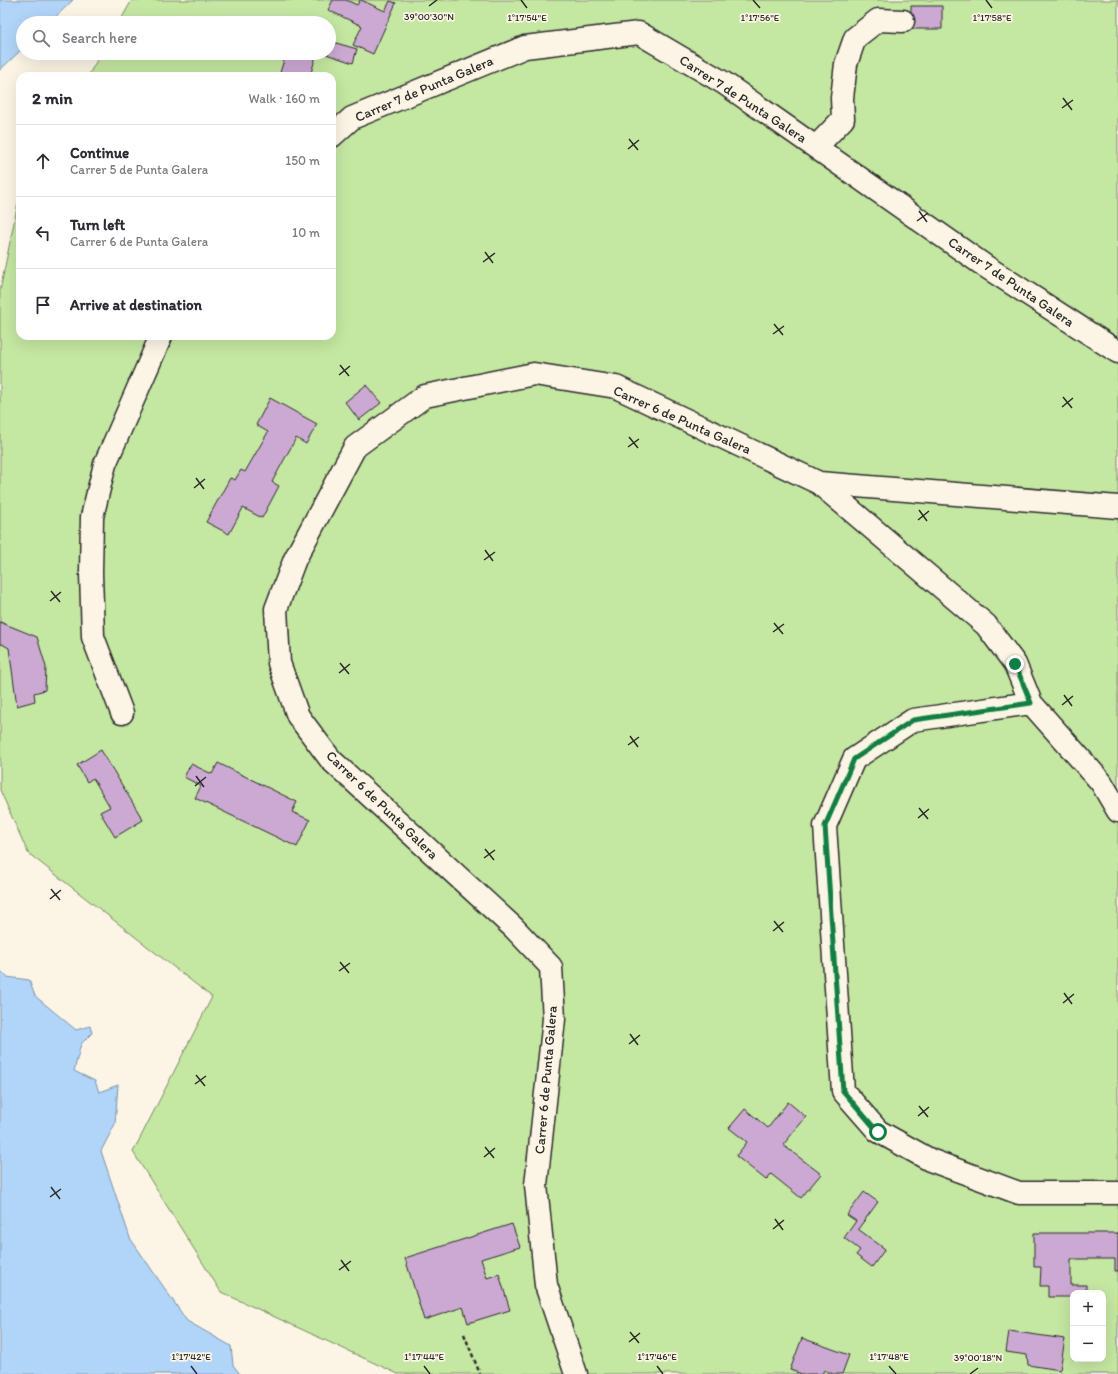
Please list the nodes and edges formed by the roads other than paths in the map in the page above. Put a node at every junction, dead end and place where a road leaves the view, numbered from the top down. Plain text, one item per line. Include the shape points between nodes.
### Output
1 (903, 21) dead end
2 (336, 132) edge
3 (816, 147) junction
4 (159, 340) edge
5 (1118, 352) edge
6 (819, 483) junction
7 (1118, 507) edge
8 (1031, 703) junction
9 (122, 713) dead end
10 (1118, 811) edge
11 (1118, 1194) edge
12 (576, 1374) edge

1 - 3 street via 878,20 856,38 846,64 842,98 843,119
2 - 3 street, Carrer 7 de Punta Galera via 352,118 524,47 639,33 724,83
3 - 5 street, Carrer 7 de Punta Galera via 984,266
4 - 9 street via 105,464 92,517 94,637
6 - 7 street
6 - 8 street, Carrer 6 de Punta Galera via 986,625 1015,664
6 - 12 street, Carrer 6 de Punta Galera via 616,387 534,374 424,396 355,447 296,559 276,609 279,663 298,716 331,760 514,928 551,967 554,1019 536,1185 546,1285
8 - 10 street, Carrer 6 de Punta Galera via 1101,782
8 - 11 street via 913,720 854,759 825,826 843,1091 878,1132 930,1160 1019,1193

